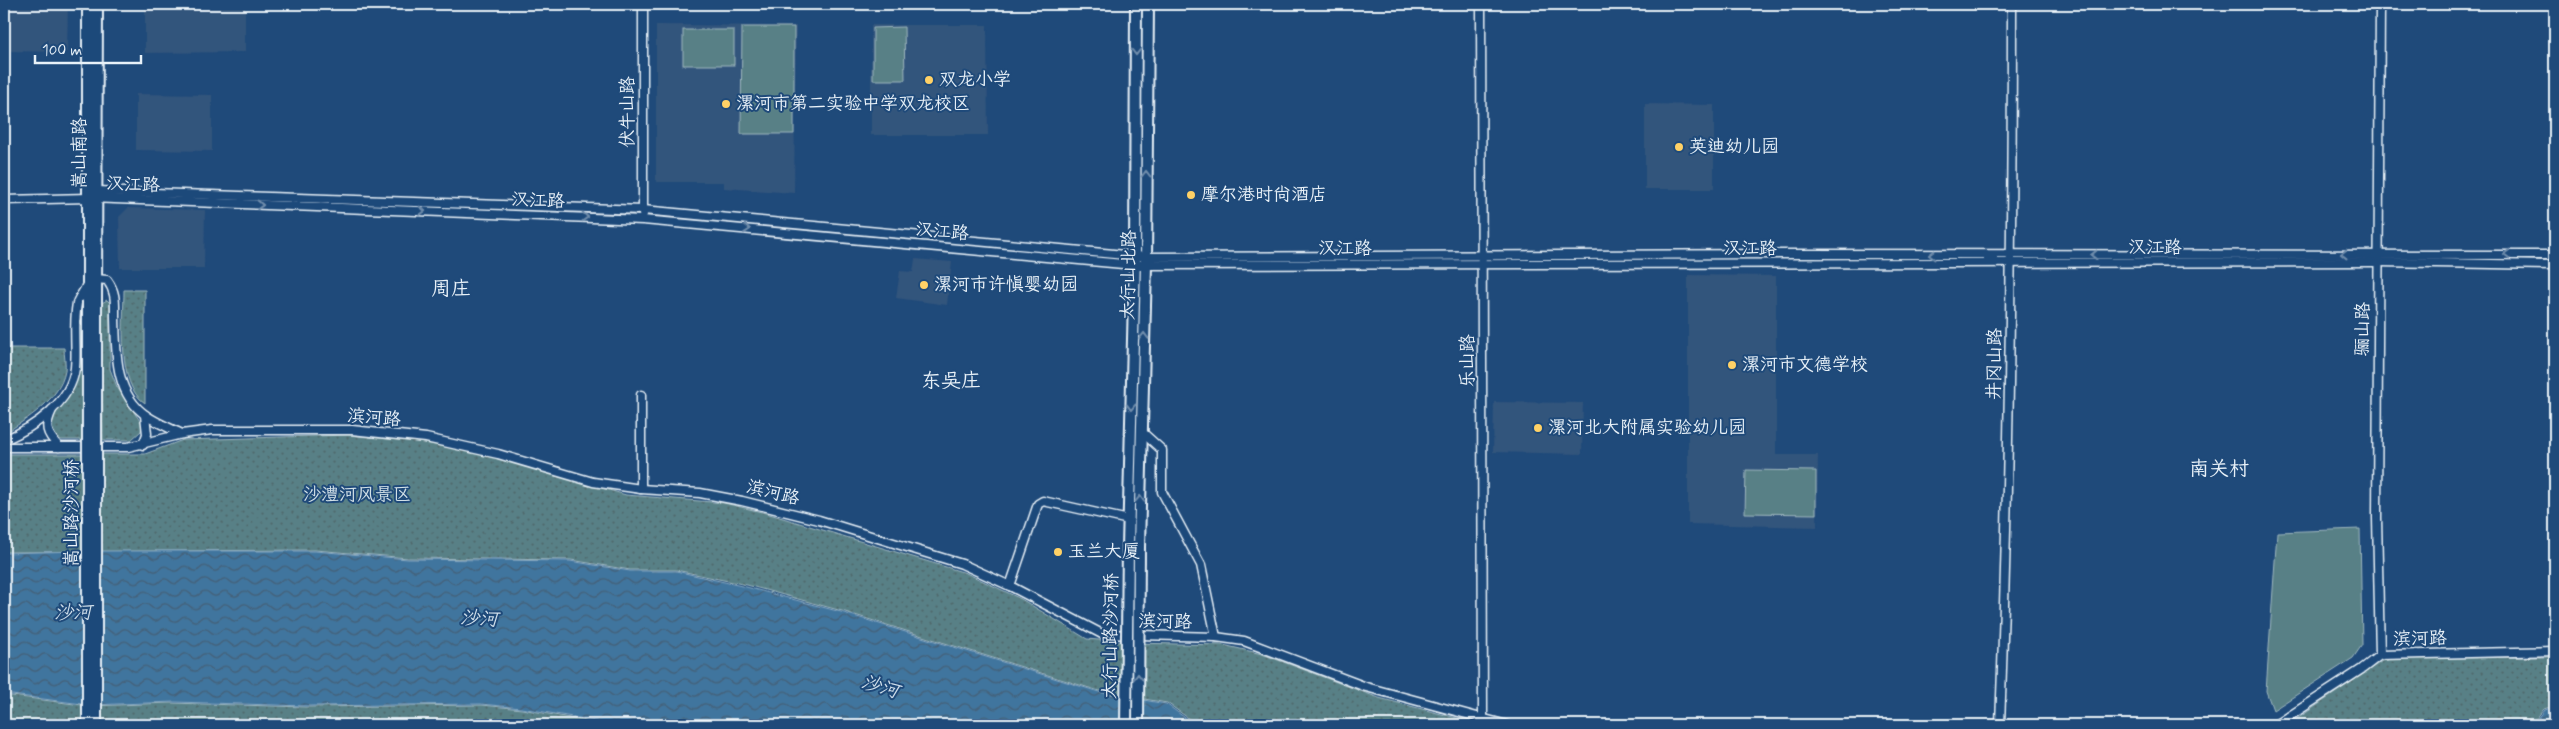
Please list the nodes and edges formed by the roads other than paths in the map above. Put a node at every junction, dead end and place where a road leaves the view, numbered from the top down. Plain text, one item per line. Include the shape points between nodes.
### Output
1 (88, 4) edge
2 (97, 4) edge
3 (643, 4) edge
4 (1136, 4) edge
5 (1148, 4) edge
6 (1481, 4) edge
7 (2012, 4) edge
8 (2380, 4) edge
9 (94, 196) junction
10 (4, 200) edge
11 (643, 210) junction
12 (643, 220) junction
13 (2380, 254) junction
14 (2555, 254) edge
15 (2012, 255) junction
16 (1483, 259) junction
17 (1134, 261) junction
18 (1146, 261) junction
19 (2379, 262) junction
20 (2011, 264) junction
21 (2555, 265) edge
22 (92, 279) junction
23 (92, 301) junction
24 (641, 395) dead end
25 (52, 409) junction
26 (145, 415) junction
27 (1142, 432) junction
28 (182, 434) junction
29 (4, 440) edge
30 (143, 444) junction
31 (4, 447) edge
32 (58, 447) junction
33 (641, 489) junction
34 (1129, 520) junction
35 (1128, 547) joint
36 (1139, 547) joint
37 (1010, 586) junction
38 (1216, 637) junction
39 (2555, 652) edge
40 (2380, 655) junction
41 (1484, 719) junction
42 (88, 725) edge
43 (96, 725) edge
44 (1126, 725) edge
45 (1138, 725) edge
46 (1507, 725) edge
47 (2000, 725) edge
48 (2276, 725) edge

1 - 9 main road, 嵩山南路
2 - 9 main road, 嵩山南路
3 - 11 street, 伏牛山路
4 -> 17 main road, 太行山北路
18 -> 5 main road, 太行山北路
6 - 16 street, 乐山路
7 - 15 street, 井冈山路
8 - 13 street, 骊山路
9 - 10 street
9 - 11 street, 汉江路
9 -> 12 street, 汉江路
9 - 22 main road, 嵩山南路
11 - 12 street, 伏牛山路
11 - 17 street, 汉江路
12 -> 17 street, 汉江路
14 -> 13 street, 汉江路
13 -> 15 street, 汉江路
13 - 19 street, 骊山路
15 -> 16 street, 汉江路
15 - 20 street, 井冈山路
16 - 18 street, 汉江路
16 - 20 street, 汉江路
16 - 41 street, 乐山路
17 - 18 street, 汉江路
17 -> 34 main road, 太行山北路
27 -> 18 main road, 太行山北路
19 - 20 street, 汉江路
19 - 21 street, 汉江路
19 - 40 street, 骊山路 via 2376,524
20 - 47 street, 井冈山路 via 2008,505
22 - 23 main road, 嵩山南路
22 - 25 street via 78,301 74,370 67,390
22 - 26 street via 107,280 115,290 116,363 129,396
23 - 42 main road, 嵩山路沙河桥, bridge
23 - 43 main road, 嵩山路沙河桥, bridge
24 - 33 street
25 - 29 street
25 - 32 street via 46,430
26 - 28 street
26 - 30 street via 147,434
36 -> 27 main road, 太行山北路
27 - 38 street via 1162,450 1162,492 1201,565
28 - 30 street, 滨河路
28 - 33 street, 滨河路 via 212,430 328,429 426,438 498,454 592,482
30 - 32 street, 滨河路
31 - 32 street, 滨河路
33 - 37 street, 滨河路 via 742,500 820,520 962,564
34 - 35 main road, 太行山北路
34 - 37 street via 1043,501 1038,504
35 - 44 main road, 太行山路沙河桥, bridge
45 -> 36 main road, 太行山路沙河桥, bridge
37 - 38 street, 滨河路 via 1102,634
38 - 41 street, 滨河路 via 1244,641 1344,680
39 - 40 street, 滨河路
40 - 48 street, 滨河路
41 - 46 street, 滨河路

